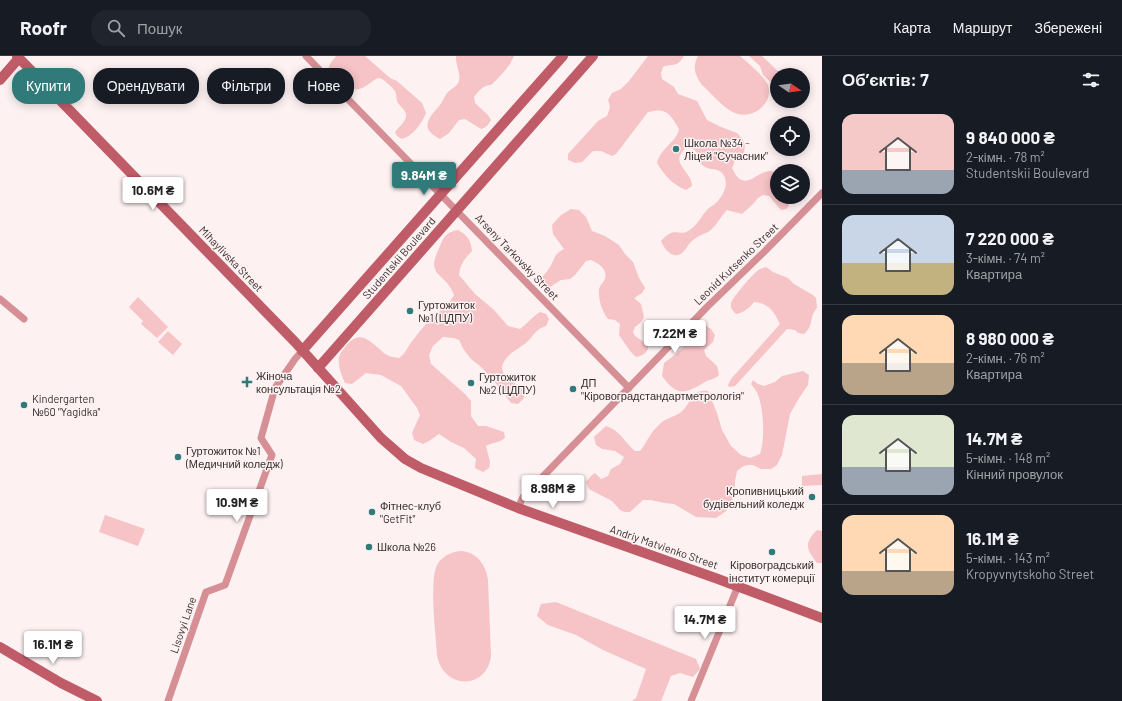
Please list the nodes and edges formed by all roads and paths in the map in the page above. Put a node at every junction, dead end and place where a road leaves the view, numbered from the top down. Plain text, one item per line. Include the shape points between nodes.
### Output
1 (306, 56) edge
2 (563, 56) edge
3 (593, 56) edge
4 (19, 57) edge
5 (0, 80) edge
6 (822, 193) edge
7 (441, 195) junction
8 (457, 211) junction
9 (0, 299) edge
10 (24, 318) dead end
11 (302, 351) junction
12 (310, 359) joint
13 (318, 368) junction
14 (629, 388) junction
15 (518, 508) junction
16 (738, 586) junction
17 (822, 618) edge
18 (0, 646) edge
19 (97, 701) edge
20 (168, 701) edge
21 (691, 701) edge

1 - 7 street, Arseny Tarkovsky Street
2 - 7 street, Studentskii Boulevard
3 - 8 street, Studentskii Boulevard
4 - 5 street
4 - 11 street, Mihaylivska Street
6 - 14 street, Leonid Kutsenko Street
7 - 8 street, Arseny Tarkovsky Street
7 - 11 street, Studentskii Boulevard
8 - 13 street, Studentskii Boulevard
8 - 14 street, Arseny Tarkovsky Street
9 - 10 street
11 - 12 street, Mihaylivska Street
11 - 20 street, Lisovyi Lane via 275,388 261,438 272,455 225,585 206,592
12 - 13 street, Andriy Matvienko Street
13 - 15 street, Andriy Matvienko Street via 381,438 405,459
14 - 15 street, Leonid Kutsenko Street via 523,498
15 - 16 street, Andriy Matvienko Street
16 - 17 street, Andriy Matvienko Street
16 - 21 street
18 - 19 street

